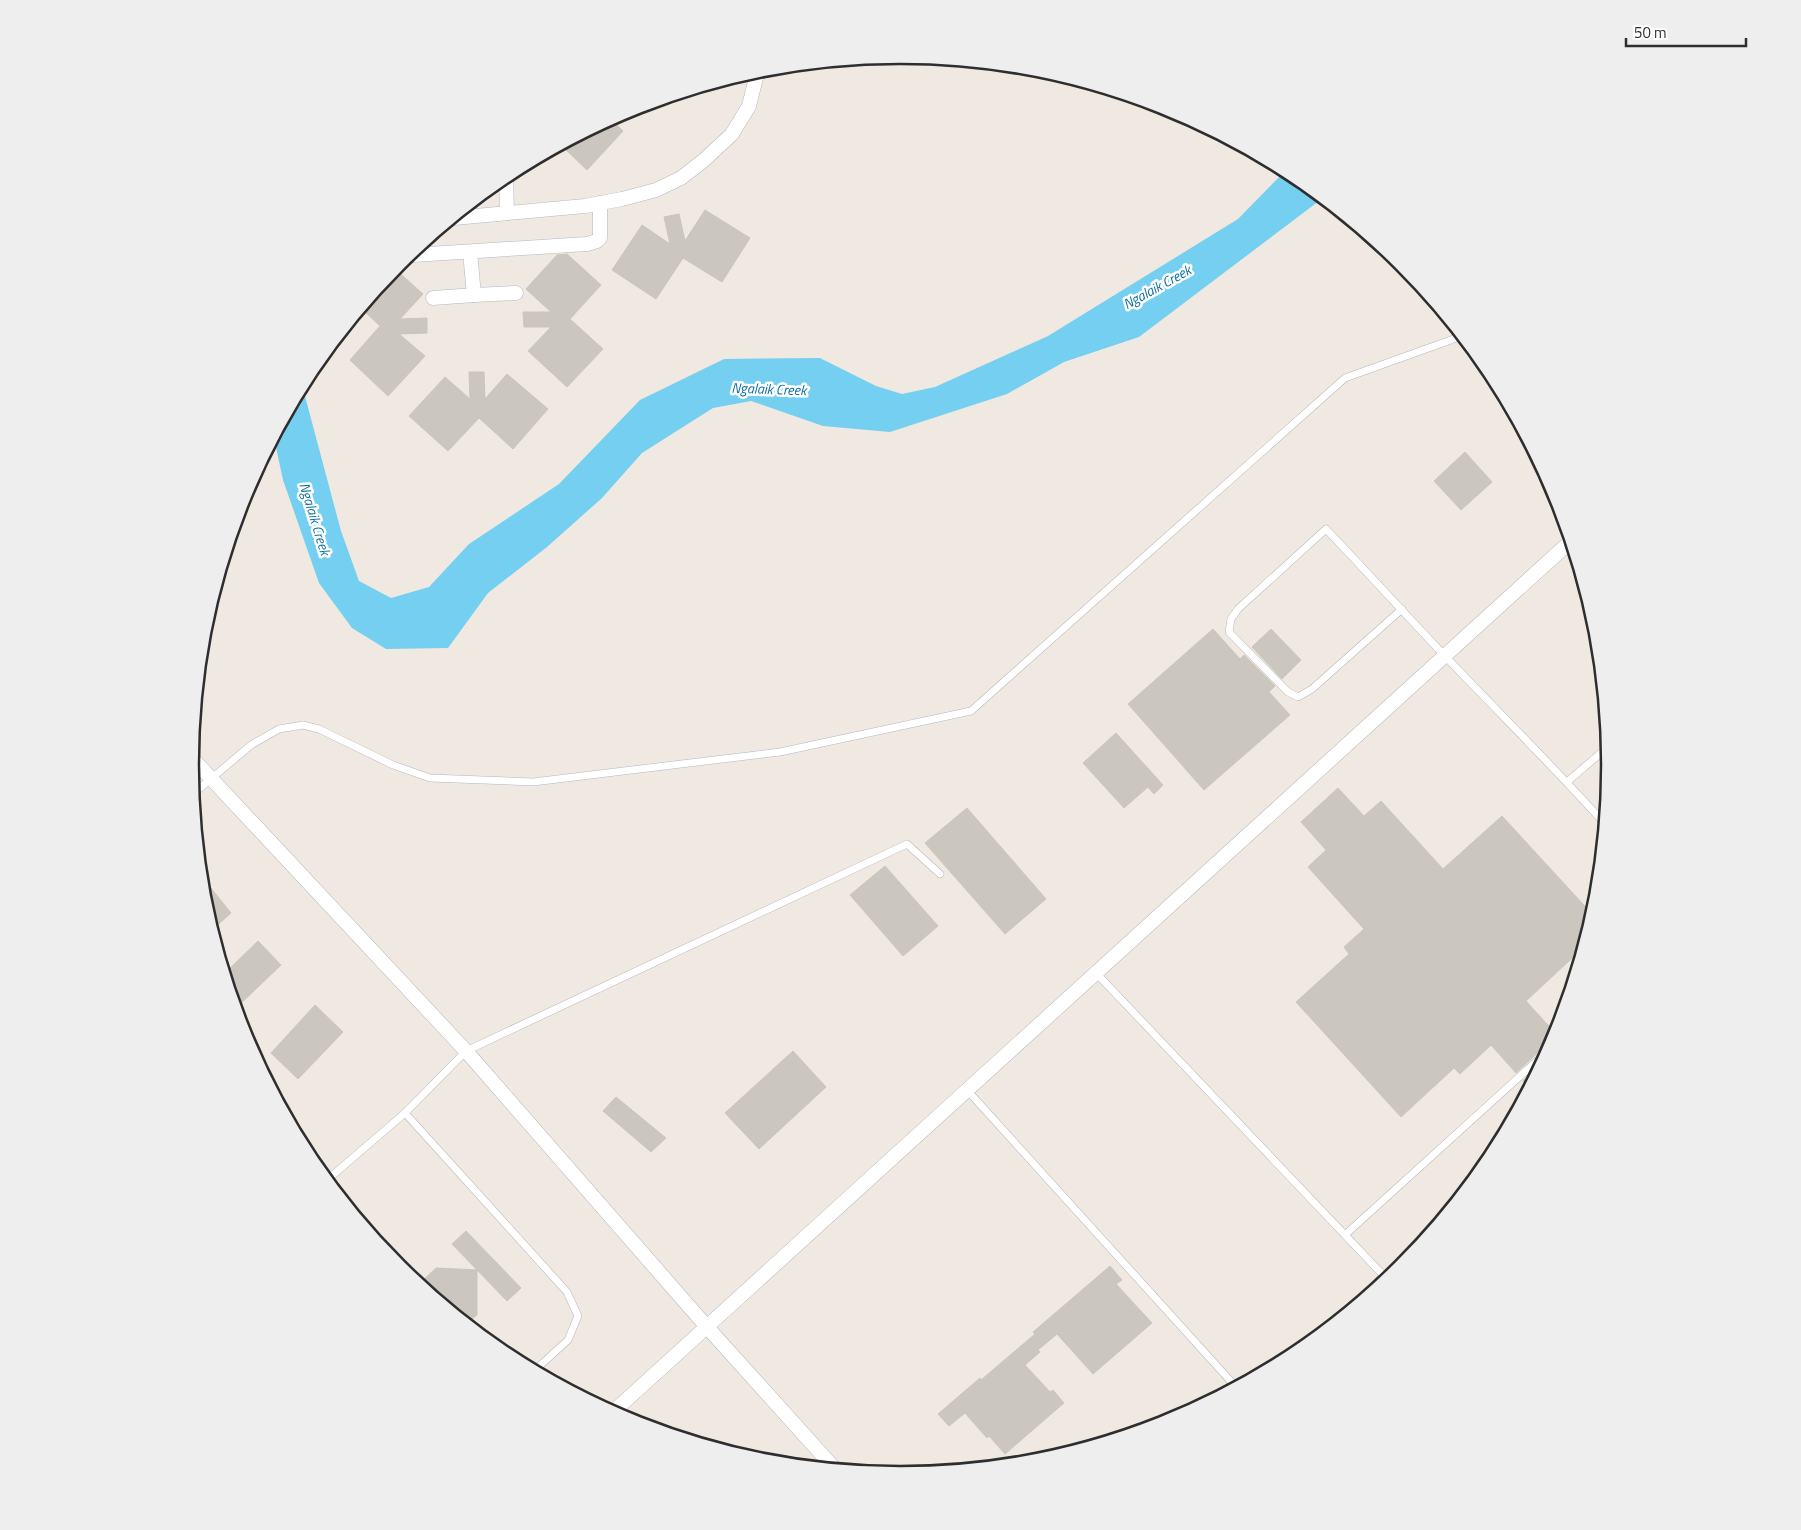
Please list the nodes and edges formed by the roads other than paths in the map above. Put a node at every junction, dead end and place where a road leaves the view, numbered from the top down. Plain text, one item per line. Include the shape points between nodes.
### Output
1 (755, 79) edge
2 (506, 185) edge
3 (600, 204) junction
4 (507, 213) junction
5 (464, 217) edge
6 (470, 252) junction
7 (420, 255) edge
8 (516, 293) dead end
9 (474, 295) junction
10 (433, 298) dead end
11 (1457, 338) edge
12 (1567, 545) edge
13 (1402, 609) junction
14 (1445, 656) junction
15 (1601, 752) edge
16 (199, 766) edge
17 (211, 779) junction
18 (1567, 782) junction
19 (200, 788) edge
20 (1599, 818) edge
21 (940, 874) dead end
22 (1096, 973) junction
23 (466, 1051) junction
24 (1534, 1063) edge
25 (967, 1090) junction
26 (405, 1113) junction
27 (332, 1176) edge
28 (1346, 1234) junction
29 (1382, 1274) edge
30 (707, 1327) junction
31 (539, 1365) edge
32 (1232, 1382) edge
33 (619, 1407) edge
34 (829, 1462) edge

1 - 3 street via 748,106 732,134 703,161 681,178 656,190
2 - 4 street
3 - 4 street
3 - 6 street via 600,238 597,241
4 - 5 street
6 - 7 street
6 - 9 street
8 - 9 street
9 - 10 street
11 - 17 lane via 1345,378 971,711 780,752 533,782 430,778 303,725 279,729 251,745
12 - 14 street
13 - 13 lane via 1312,689 1298,697 1288,692 1229,632 1231,619 1238,609 1326,529
13 - 14 lane
14 - 18 lane
14 - 22 street
15 - 18 lane
16 - 17 street
17 - 19 lane
17 - 23 street
18 - 20 lane
21 - 23 lane via 908,844
22 - 25 street
22 - 28 lane
23 - 26 lane
23 - 30 street
24 - 28 lane
25 - 30 street
25 - 32 lane
26 - 27 lane
26 - 31 lane via 567,1292 578,1316 568,1340
28 - 29 lane
30 - 33 street
30 - 34 street

